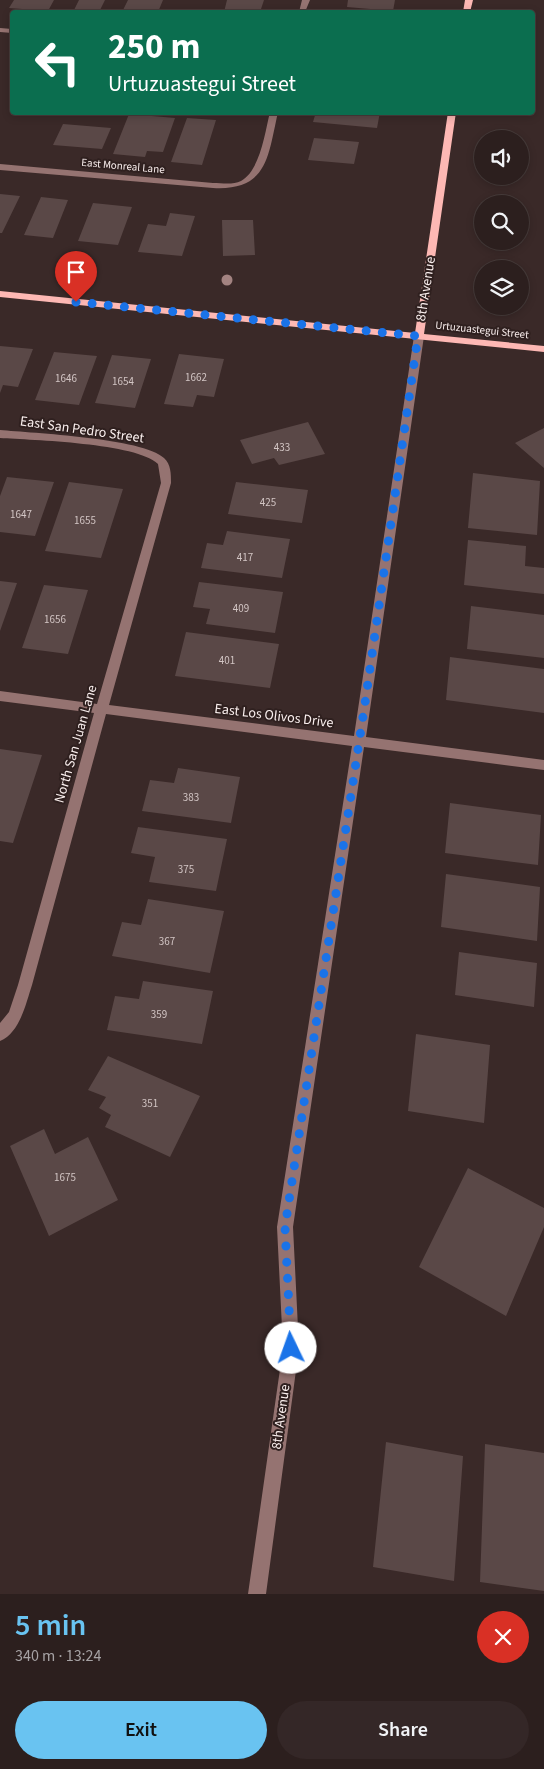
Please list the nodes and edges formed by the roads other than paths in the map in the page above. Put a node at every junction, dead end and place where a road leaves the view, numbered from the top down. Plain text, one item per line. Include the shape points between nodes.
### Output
1 (273, 115) edge
2 (452, 115) edge
3 (0, 167) edge
4 (0, 294) edge
5 (418, 336) junction
6 (544, 349) edge
7 (0, 434) edge
8 (159, 459) joint
9 (0, 696) edge
10 (101, 709) junction
11 (359, 742) junction
12 (544, 764) edge
13 (0, 1034) edge
14 (257, 1594) edge

1 - 3 street, East Monreal Lane via 261,161 256,172 244,183 196,184
2 - 5 main road, 8th Avenue
4 - 5 main road, Urtuzuastegui Street
5 - 6 main road, Urtuzuastegui Street
5 - 11 street, 8th Avenue
7 - 8 street, East San Pedro Street via 114,446 150,453
8 - 10 street, North San Juan Lane via 166,469 166,483
9 - 10 street, East Los Olivos Drive
10 - 11 street, East Los Olivos Drive
10 - 13 street, North San Juan Lane via 25,985 14,1015
11 - 12 street, East Los Olivos Drive
11 - 14 street, 8th Avenue via 285,1227 291,1348

